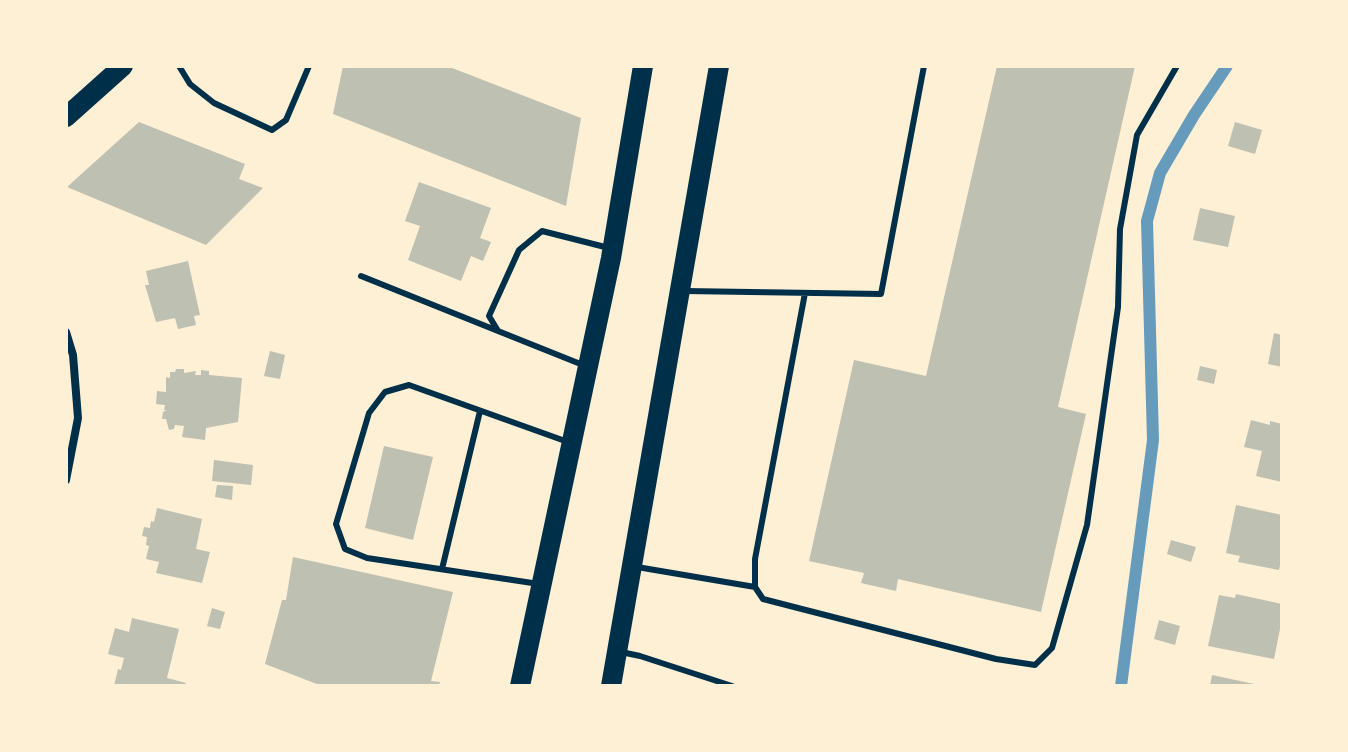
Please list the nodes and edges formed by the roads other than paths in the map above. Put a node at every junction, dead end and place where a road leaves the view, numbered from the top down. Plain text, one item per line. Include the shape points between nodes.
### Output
1 (123, 66) edge
2 (179, 66) edge
3 (309, 66) edge
4 (643, 66) edge
5 (719, 66) edge
6 (924, 66) edge
7 (1177, 66) edge
8 (66, 117) edge
9 (612, 249) junction
10 (361, 276) dead end
11 (680, 291) junction
12 (805, 293) junction
13 (498, 331) junction
14 (66, 332) edge
15 (587, 367) junction
16 (480, 411) junction
17 (571, 444) junction
18 (66, 480) edge
19 (633, 567) junction
20 (442, 569) junction
21 (542, 584) junction
22 (755, 587) junction
23 (618, 652) junction
24 (520, 686) edge
25 (611, 686) edge
26 (732, 686) edge

1 - 8 main road
2 - 3 lane via 190,84 214,103 272,130 286,120
4 - 9 main road
5 - 11 main road
6 - 12 lane via 881,294
7 - 22 lane via 1137,135 1120,229 1118,307 1087,525 1052,648 1035,665 996,659 763,599
9 - 13 lane via 542,231 519,250 489,316
9 - 15 main road
10 - 13 lane
11 - 12 lane
11 - 19 main road
12 - 22 lane via 755,559
13 - 15 lane
14 - 18 street via 78,387
15 - 17 main road
16 - 17 lane
16 - 20 lane
16 - 20 lane via 409,385 385,392 369,413 336,524 345,549 367,558
17 - 21 main road
19 - 22 lane
19 - 23 main road
20 - 21 lane
21 - 24 main road
23 - 25 main road
23 - 26 lane

